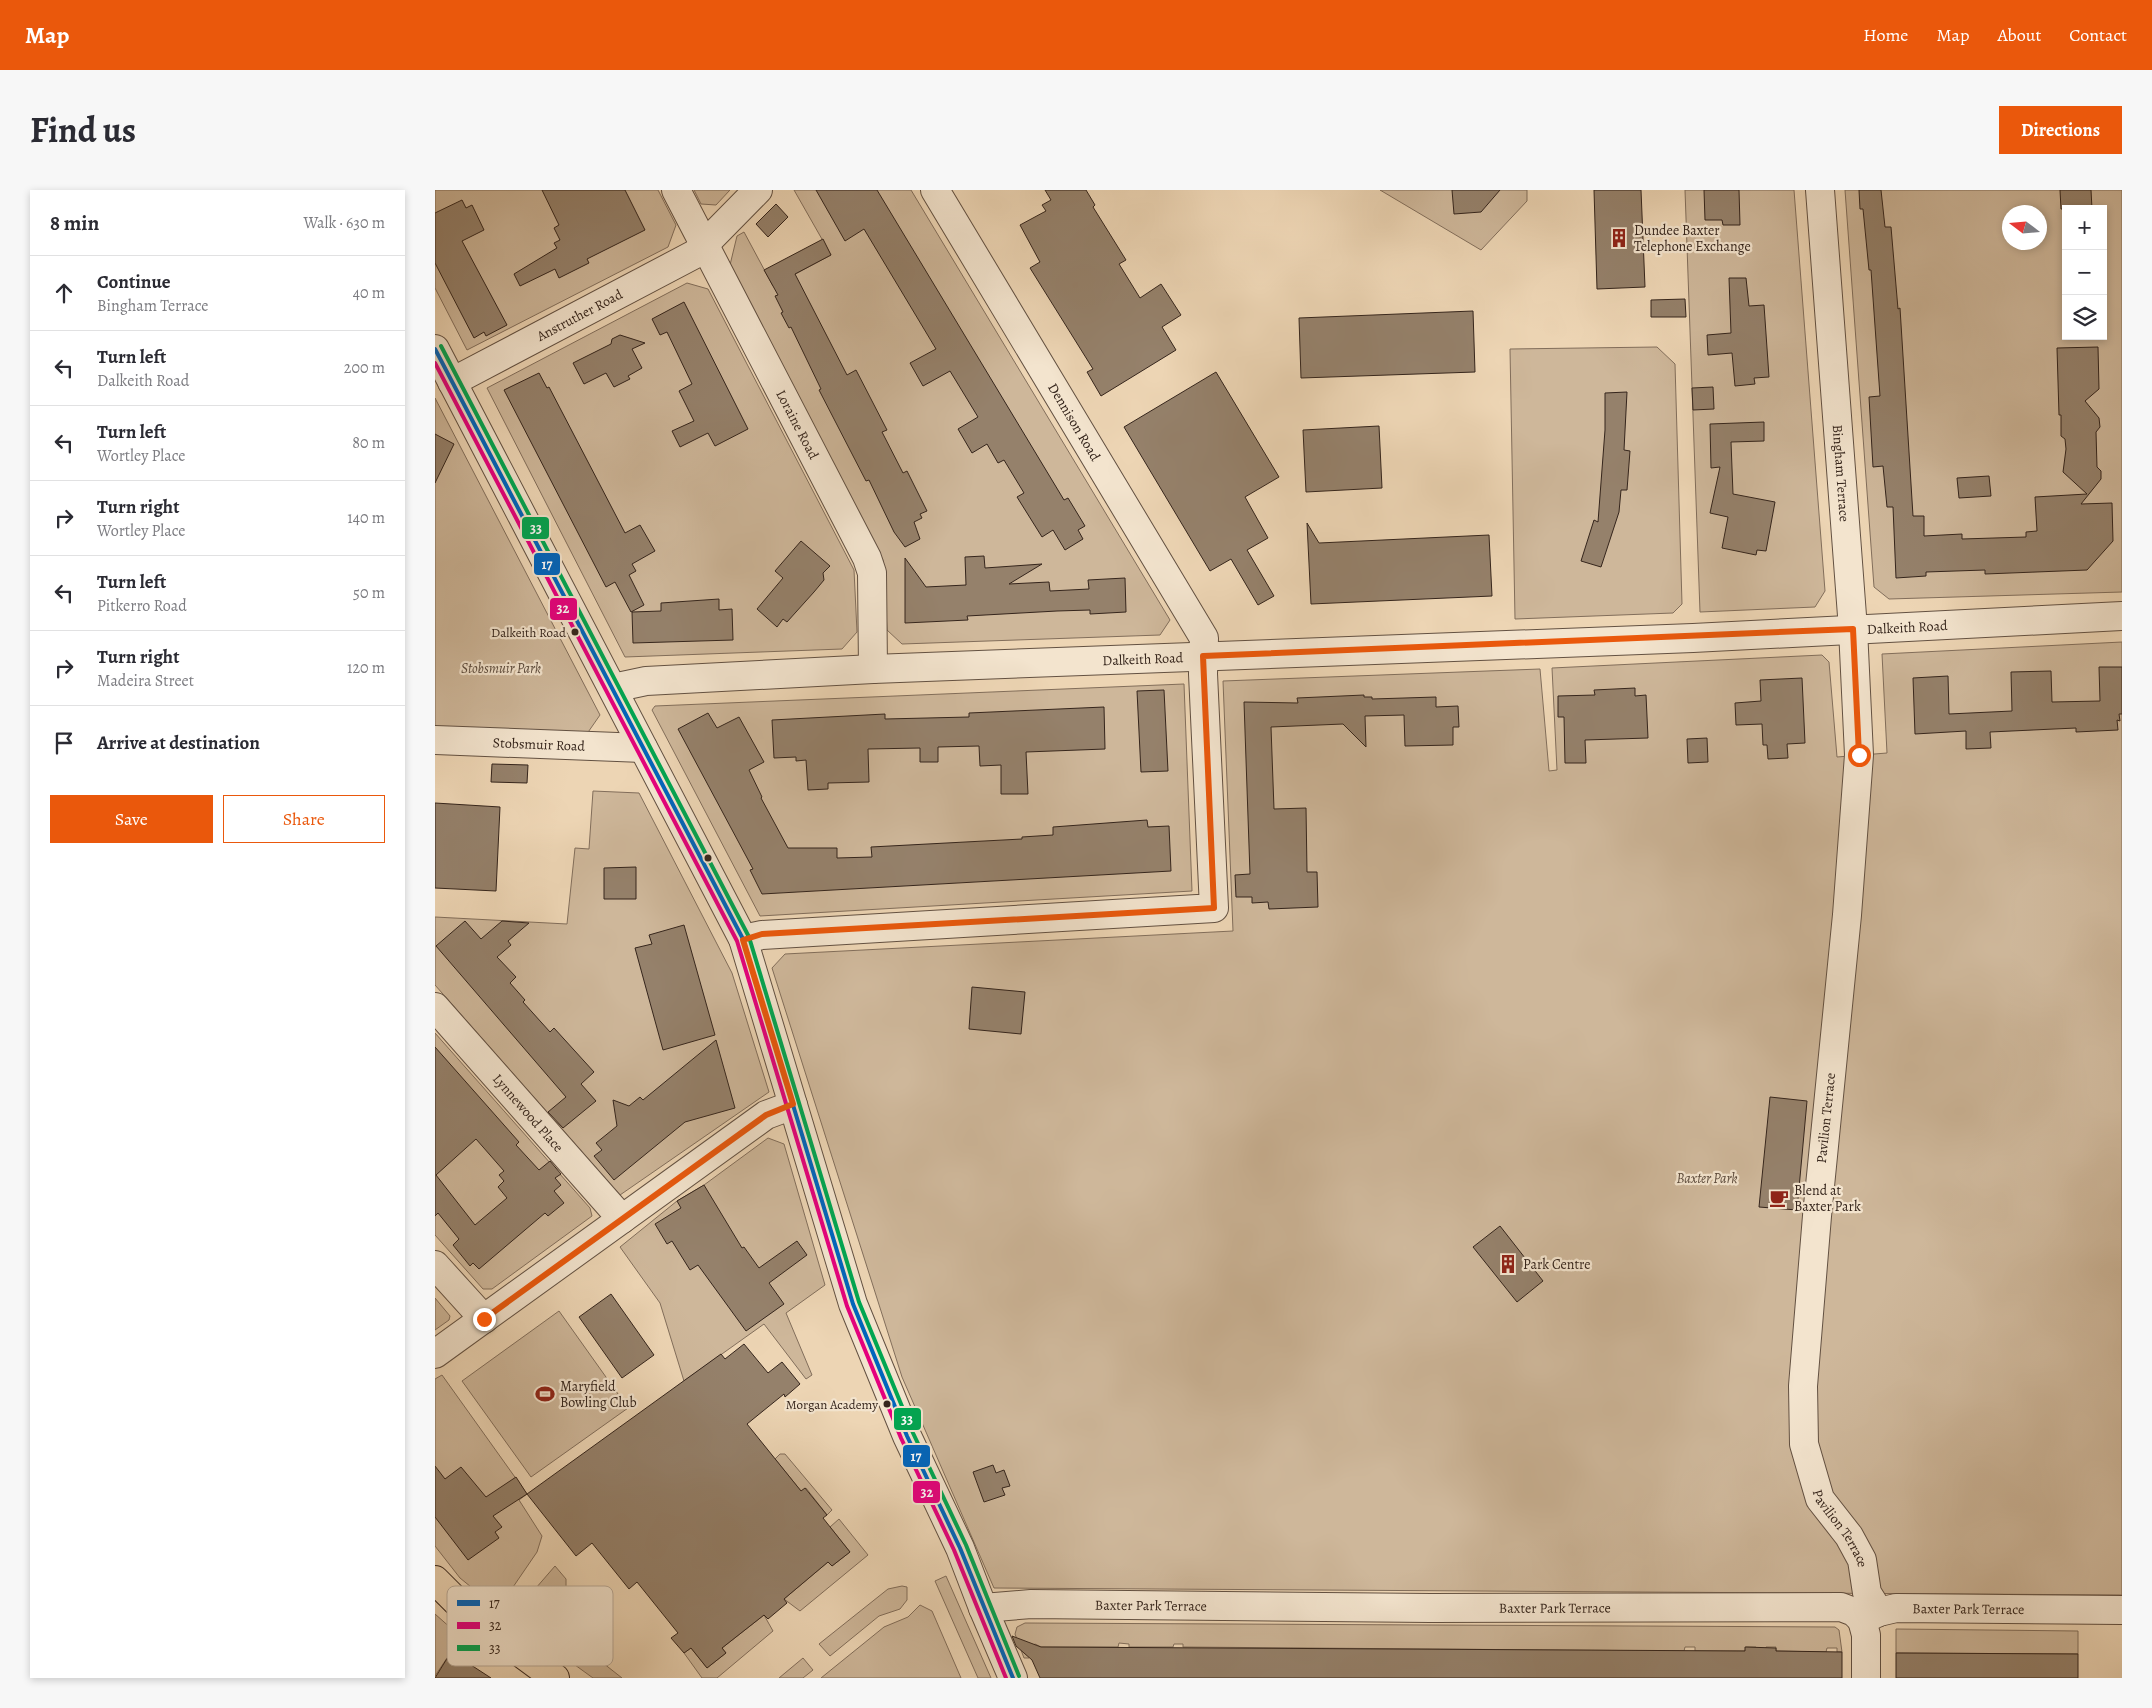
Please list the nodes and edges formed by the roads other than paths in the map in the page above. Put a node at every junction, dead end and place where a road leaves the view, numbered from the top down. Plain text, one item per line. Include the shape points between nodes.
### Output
1 (676, 190) edge
2 (758, 190) edge
3 (935, 190) edge
4 (1820, 190) edge
5 (704, 244) junction
6 (435, 349) edge
7 (452, 382) junction
8 (2122, 616) edge
9 (1853, 629) junction
10 (1203, 656) junction
11 (873, 669) junction
12 (613, 688) junction
13 (435, 740) edge
14 (643, 748) junction
15 (1859, 755) joint
16 (743, 940) junction
17 (435, 1007) edge
18 (793, 1104) junction
19 (622, 1219) junction
20 (435, 1265) edge
21 (484, 1319) junction
22 (435, 1354) edge
23 (435, 1580) edge
24 (447, 1592) edge
25 (983, 1608) junction
26 (2122, 1610) edge
27 (1871, 1616) junction
28 (536, 1666) edge
29 (549, 1676) edge
30 (1013, 1678) edge
31 (1867, 1678) edge

1 - 5 street, Loraine Road
2 - 5 street, Anstruther Road
3 - 10 street, Dennison Road via 1204,638
4 - 9 street, Bingham Terrace
5 - 7 street, Anstruther Road via 695,254
5 - 11 street, Loraine Road via 867,558 872,573
6 - 7 street
7 - 12 street
8 - 9 street, Dalkeith Road
9 - 10 street, Dalkeith Road
9 - 15 street, Bingham Terrace
10 - 11 street, Dalkeith Road
10 - 16 street, Dennison Road via 1214,908 762,934
11 - 12 street, Dalkeith Road via 646,681
12 - 14 street
13 - 14 street, Stobsmuir Road
14 - 16 street
15 - 27 street, Pavilion Terrace via 1803,1386 1804,1444 1820,1499 1849,1536 1862,1560
16 - 18 street
17 - 19 street, Lynnewood Place
18 - 19 street via 766,1115
18 - 25 street via 853,1304
19 - 21 street
20 - 21 street
21 - 22 street
23 - 24 main road
25 - 27 street, Baxter Park Terrace via 1031,1604 1431,1608 1841,1607
25 - 30 street
26 - 27 street, Baxter Park Terrace via 1896,1608
27 - 31 street via 1866,1635
28 - 29 main road

